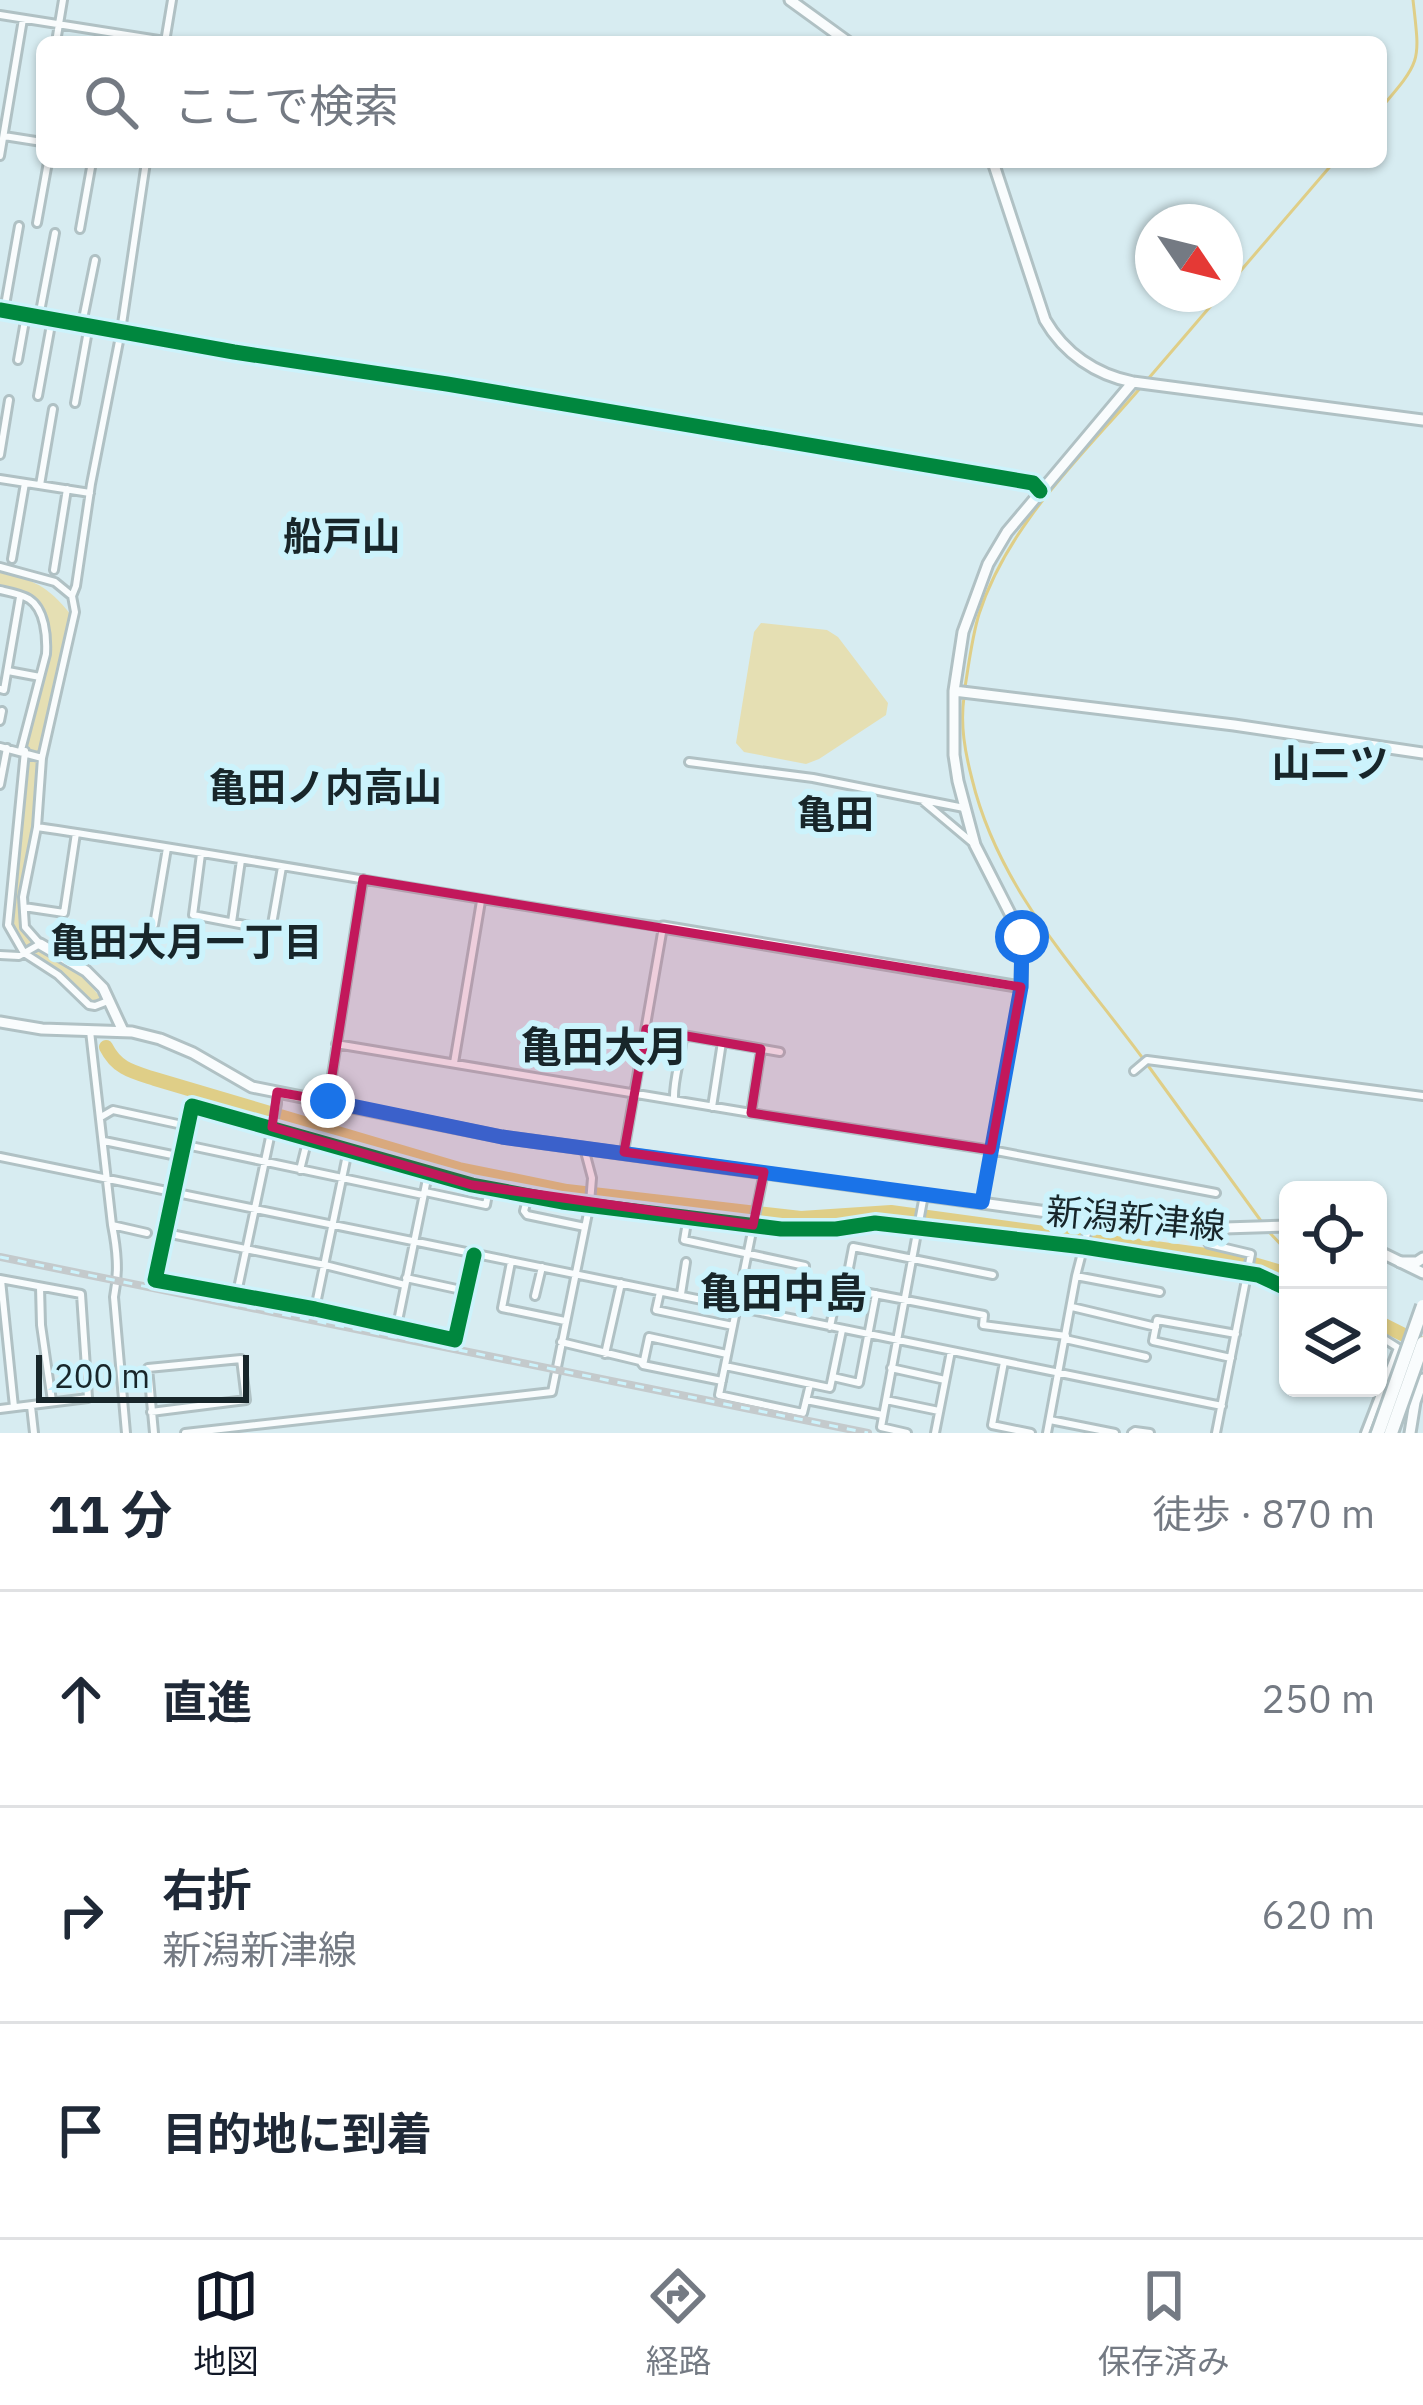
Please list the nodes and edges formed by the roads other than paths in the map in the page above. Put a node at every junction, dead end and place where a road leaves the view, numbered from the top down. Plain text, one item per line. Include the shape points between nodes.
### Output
1 (63, 0) edge
2 (172, 0) edge
3 (790, 0) edge
4 (0, 15) edge
5 (23, 19) junction
6 (59, 25) junction
7 (96, 31) junction
8 (57, 36) edge
9 (95, 36) edge
10 (118, 36) edge
11 (166, 36) edge
12 (840, 36) edge
13 (2, 136) edge
14 (36, 141) edge
15 (0, 156) edge
16 (47, 168) edge
17 (91, 168) edge
18 (145, 168) edge
19 (995, 168) edge
20 (37, 224) dead end
21 (19, 226) dead end
22 (80, 229) dead end
23 (55, 233) dead end
24 (95, 260) dead end
25 (2, 310) edge
26 (26, 315) junction
27 (40, 317) junction
28 (52, 319) junction
29 (85, 324) junction
30 (122, 331) junction
31 (18, 359) dead end
32 (1136, 382) junction
33 (38, 396) dead end
34 (9, 400) dead end
35 (75, 403) dead end
36 (52, 409) dead end
37 (1423, 420) edge
38 (0, 455) edge
39 (0, 479) edge
40 (25, 483) junction
41 (40, 485) junction
42 (67, 489) junction
43 (1040, 491) junction
44 (90, 493) junction
45 (11, 559) dead end
46 (0, 567) edge
47 (54, 570) dead end
48 (0, 590) edge
49 (21, 596) junction
50 (72, 596) junction
51 (8, 671) junction
52 (41, 677) junction
53 (0, 689) edge
54 (956, 691) junction
55 (4, 747) edge
56 (23, 751) junction
57 (1423, 753) edge
58 (41, 758) junction
59 (689, 762) dead end
60 (0, 784) edge
61 (922, 800) junction
62 (964, 808) junction
63 (37, 827) junction
64 (76, 832) junction
65 (975, 845) junction
66 (166, 848) junction
67 (201, 854) junction
68 (242, 860) junction
69 (281, 867) junction
70 (363, 879) junction
71 (481, 901) junction
72 (23, 907) junction
73 (232, 922) junction
74 (154, 925) dead end
75 (663, 927) junction
76 (40, 944) junction
77 (24, 953) junction
78 (0, 955) edge
79 (1021, 987) junction
80 (109, 1001) junction
81 (0, 1022) edge
82 (646, 1029) junction
83 (90, 1031) junction
84 (123, 1031) junction
85 (683, 1035) junction
86 (722, 1042) junction
87 (336, 1044) junction
88 (761, 1049) junction
89 (780, 1052) dead end
90 (454, 1063) junction
91 (1133, 1071) dead end
92 (634, 1093) junction
93 (1423, 1096) edge
94 (277, 1098) junction
95 (674, 1100) junction
96 (328, 1101) junction
97 (712, 1106) junction
98 (751, 1113) junction
99 (100, 1118) junction
100 (272, 1123) junction
101 (188, 1126) junction
102 (308, 1138) junction
103 (103, 1141) junction
104 (185, 1145) junction
105 (584, 1148) junction
106 (347, 1150) junction
107 (991, 1150) junction
108 (623, 1152) junction
109 (0, 1157) edge
110 (182, 1157) junction
111 (265, 1163) junction
112 (300, 1170) junction
113 (764, 1172) junction
114 (428, 1174) junction
115 (342, 1177) junction
116 (108, 1178) junction
117 (489, 1189) junction
118 (176, 1190) junction
119 (424, 1193) junction
120 (1216, 1193) dead end
121 (925, 1195) junction
122 (528, 1196) junction
123 (982, 1202) junction
124 (590, 1203) junction
125 (255, 1208) junction
126 (688, 1216) junction
127 (1091, 1218) junction
128 (112, 1225) junction
129 (333, 1225) junction
130 (753, 1225) junction
131 (1279, 1226) edge
132 (585, 1227) junction
133 (1199, 1228) junction
134 (920, 1229) junction
135 (147, 1233) dead end
136 (166, 1233) junction
137 (414, 1242) junction
138 (1084, 1247) junction
139 (246, 1249) junction
140 (747, 1253) junction
141 (474, 1255) junction
142 (1387, 1256) edge
143 (1423, 1258) edge
144 (914, 1260) junction
145 (511, 1262) junction
146 (686, 1262) dead end
147 (1399, 1262) junction
148 (325, 1265) junction
149 (542, 1268) junction
150 (574, 1272) junction
151 (1249, 1273) junction
152 (1423, 1274) edge
153 (993, 1275) dead end
154 (1076, 1276) junction
155 (0, 1279) edge
156 (802, 1279) dead end
157 (406, 1281) junction
158 (621, 1283) junction
159 (1279, 1284) edge
160 (40, 1287) junction
161 (845, 1289) junction
162 (466, 1291) junction
163 (661, 1292) junction
164 (1160, 1292) dead end
165 (237, 1294) junction
166 (876, 1294) junction
167 (535, 1296) dead end
168 (681, 1296) junction
169 (906, 1300) junction
170 (1071, 1306) junction
171 (1423, 1306) edge
172 (736, 1308) junction
173 (316, 1309) junction
174 (565, 1321) junction
175 (397, 1326) junction
176 (733, 1326) junction
177 (830, 1327) junction
178 (1156, 1328) junction
179 (842, 1330) junction
180 (1236, 1334) junction
181 (868, 1335) junction
182 (1065, 1338) junction
183 (898, 1340) junction
184 (1387, 1341) edge
185 (562, 1342) junction
186 (1423, 1343) edge
187 (1398, 1348) junction
188 (951, 1351) junction
189 (604, 1354) junction
190 (727, 1354) junction
191 (1145, 1357) dead end
192 (1231, 1358) junction
193 (1004, 1362) junction
194 (1423, 1363) edge
195 (643, 1366) junction
196 (725, 1366) junction
197 (891, 1368) junction
198 (1059, 1373) junction
199 (832, 1377) junction
200 (1423, 1379) edge
201 (945, 1380) junction
202 (722, 1381) junction
203 (810, 1384) junction
204 (806, 1400) junction
205 (886, 1400) junction
206 (52, 1401) junction
207 (31, 1406) junction
208 (1222, 1406) junction
209 (14, 1407) junction
210 (0, 1409) edge
211 (939, 1411) junction
212 (151, 1412) junction
213 (883, 1415) junction
214 (1050, 1420) junction
215 (1075, 1429) edge
216 (34, 1433) edge
217 (126, 1433) edge
218 (154, 1433) edge
219 (185, 1433) edge
220 (907, 1433) edge
221 (935, 1433) edge
222 (1031, 1433) edge
223 (1047, 1433) edge
224 (1114, 1433) edge
225 (1132, 1433) edge
226 (1150, 1433) edge
227 (1216, 1433) edge
228 (1365, 1433) edge
229 (1378, 1433) edge
230 (1391, 1433) edge
231 (1409, 1433) edge

1 - 6 street
2 - 11 street
3 - 12 street
4 - 5 street
5 - 6 street
5 - 13 street
6 - 7 street
6 - 8 street
7 - 9 street
7 - 10 street
13 - 14 street
13 - 15 street
16 - 20 street
17 - 22 street
18 - 30 street
19 - 32 street via 1049,328 1100,374
21 - 25 street
23 - 27 street
24 - 29 street
25 - 26 street
26 - 27 street
26 - 31 street
27 - 28 street
28 - 29 street
28 - 33 street
29 - 30 street
29 - 35 street
30 - 43 street via 1011,479
30 - 44 street
32 - 37 street
32 - 43 street
34 - 38 street
36 - 41 street
39 - 40 street
40 - 41 street
40 - 45 street
41 - 42 street
42 - 44 street
42 - 47 street
43 - 54 street via 988,564 963,632
44 - 50 street
46 - 50 street via 55,582
48 - 49 street
49 - 51 street
49 - 52 street via 43,622
50 - 58 street
51 - 52 street
51 - 53 street
52 - 56 street
54 - 57 street
54 - 62 street via 954,754
55 - 56 street
55 - 60 street
56 - 58 street
56 - 77 street via 8,925
58 - 63 street
59 - 61 street
61 - 62 street
61 - 65 street
62 - 65 street
63 - 64 street
63 - 72 street
64 - 66 street
64 - 72 street via 64,913
65 - 79 street via 1022,937
66 - 67 street
66 - 74 street
67 - 68 street
67 - 73 street via 194,915
68 - 69 street
68 - 73 street
69 - 70 street
69 - 73 street via 271,930
70 - 71 street
70 - 87 street
71 - 75 street
71 - 90 street
72 - 76 street via 25,927
75 - 79 street
75 - 82 street
76 - 77 street
76 - 80 street via 86,970
77 - 78 street
77 - 80 street via 88,1006
79 - 107 street
80 - 84 street
81 - 83 street, 新潟新津線
82 - 85 street
82 - 92 street
83 - 84 street, 新潟新津線
83 - 99 street
84 - 94 street, 新潟新津線 via 193,1053
85 - 86 street
85 - 95 street
86 - 88 street
86 - 97 street
87 - 90 street
87 - 96 street
88 - 89 street
88 - 98 street
90 - 92 street
91 - 93 street via 1147,1060
92 - 95 street
92 - 108 street
94 - 96 street, 新潟新津線
94 - 100 street
95 - 97 street
96 - 105 street, 新潟新津線
97 - 98 street
98 - 107 street
99 - 101 street via 112,1110
99 - 103 street
100 - 101 street via 192,1106
100 - 102 street
100 - 111 street
101 - 104 street
102 - 106 street
102 - 112 street
103 - 110 street
103 - 116 street
104 - 110 street
104 - 111 street
105 - 108 street, 新潟新津線
105 - 124 street
106 - 114 street
106 - 115 street
107 - 120 street
107 - 123 street
108 - 113 street, 新潟新津線
109 - 116 street
110 - 118 street
111 - 112 street
111 - 125 street
112 - 115 street
113 - 121 street, 新潟新津線
113 - 130 street
114 - 117 street
114 - 119 street
115 - 119 street
115 - 129 street
116 - 118 street
116 - 128 street
117 - 119 street via 486,1205
117 - 122 street
118 - 125 street
118 - 136 street
119 - 137 street
121 - 123 street, 新潟新津線
121 - 134 street
122 - 124 street
122 - 132 street via 527,1215
123 - 127 street, 新潟新津線
124 - 126 street
124 - 132 street
125 - 129 street
125 - 139 street
126 - 130 street
126 - 140 street via 685,1240
127 - 133 street, 新潟新津線
127 - 138 street
128 - 135 street
128 - 217 street
129 - 137 street
129 - 148 street
130 - 134 street
130 - 140 street
131 - 133 street, 新潟新津線
132 - 150 street
133 - 151 street via 1209,1244 1251,1254
134 - 138 street
134 - 144 street
136 - 139 street
136 - 165 street via 155,1280
137 - 141 street
137 - 157 street
138 - 151 street
138 - 154 street
139 - 148 street
139 - 165 street
140 - 156 street via 805,1266
140 - 172 street
141 - 145 street
141 - 162 street
142 - 147 street
143 - 147 street
144 - 153 street
144 - 161 street via 854,1247
144 - 169 street
145 - 149 street
145 - 174 street via 502,1308
146 - 168 street
147 - 152 street
148 - 157 street
148 - 173 street
149 - 150 street
149 - 167 street
150 - 158 street
150 - 174 street
151 - 159 street
151 - 180 street
154 - 164 street
154 - 170 street
155 - 160 street
155 - 209 street
157 - 162 street
157 - 175 street
158 - 163 street
158 - 189 street
160 - 206 street
160 - 206 street via 81,1294 88,1398
161 - 166 street
161 - 177 street via 838,1287
162 - 175 street via 455,1340
163 - 168 street
163 - 176 street via 656,1310
165 - 173 street
166 - 169 street
166 - 181 street
168 - 172 street
169 - 182 street via 984,1316 983,1325
169 - 183 street
170 - 178 street
170 - 182 street
171 - 229 highway, bridge
172 - 176 street
172 - 177 street
173 - 175 street
174 - 185 street
176 - 190 street
177 - 179 street
178 - 180 street via 1157,1320
178 - 192 street via 1154,1341
179 - 181 street
179 - 199 street
180 - 192 street
181 - 183 street
181 - 199 street via 859,1383
182 - 191 street
182 - 198 street
183 - 188 street
183 - 197 street
184 - 187 street
185 - 189 street
185 - 219 street via 552,1392
186 - 230 highway, bridge
187 - 194 street
187 - 228 street
188 - 193 street
188 - 201 street
189 - 195 street
190 - 195 street via 650,1337
190 - 196 street
192 - 208 street
193 - 198 street
193 - 222 street via 992,1425
195 - 202 street
196 - 202 street
196 - 203 street
197 - 201 street
197 - 205 street
198 - 208 street
198 - 214 street
199 - 203 street via 830,1388
200 - 231 street
201 - 211 street
202 - 204 street via 719,1395 803,1413
203 - 204 street
204 - 213 street
205 - 211 street
205 - 213 street
206 - 207 street
207 - 209 street
207 - 216 street
208 - 227 street
209 - 210 street
211 - 221 street
212 - 212 street via 148,1368 241,1359 246,1400
212 - 218 street
213 - 220 street via 881,1427
214 - 215 street
214 - 223 street
215 - 224 street
225 - 226 street

